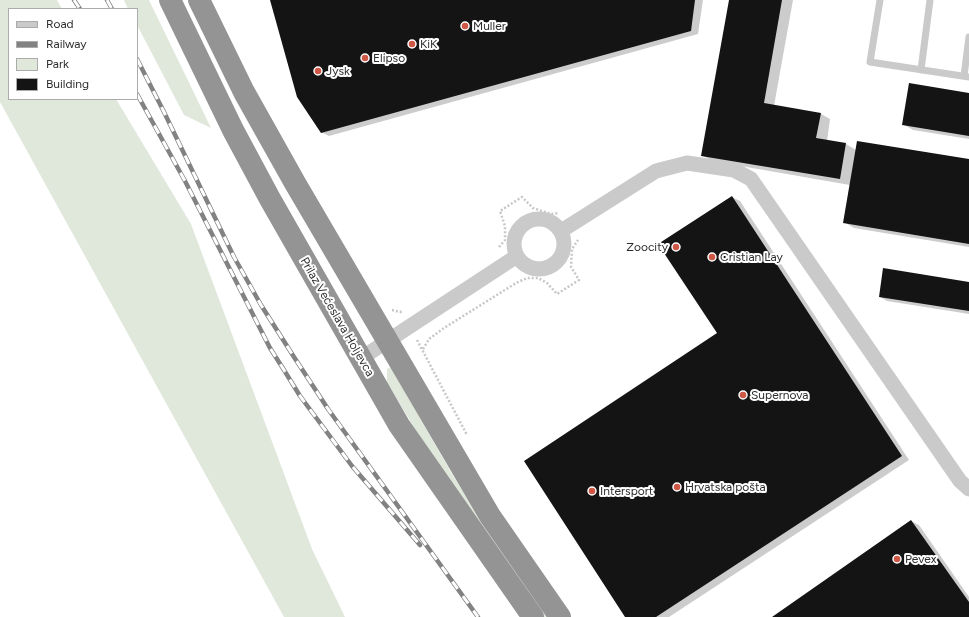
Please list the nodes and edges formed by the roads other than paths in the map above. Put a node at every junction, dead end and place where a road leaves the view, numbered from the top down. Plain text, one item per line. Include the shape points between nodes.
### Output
1 (170, 0) edge
2 (199, 0) edge
3 (880, 0) edge
4 (930, 0) edge
5 (969, 37) edge
6 (921, 70) junction
7 (967, 77) edge
8 (561, 231) junction
9 (517, 256) junction
10 (388, 341) junction
11 (360, 359) junction
12 (969, 489) edge
13 (534, 617) edge
14 (560, 617) edge

1 - 11 highway, Prilaz Većeslava Holjevca via 233,130
2 - 10 highway via 244,92
3 - 6 lane via 870,62
4 - 6 lane
5 - 7 lane
6 - 7 lane
8 - 9 street via 555,224 544,219 524,223 513,242
8 - 9 street via 564,246 553,265 537,269 529,267
8 - 12 street via 656,171 687,163 734,170 751,179 960,481
9 - 10 street
10 - 11 street
10 - 14 highway via 490,516
11 - 13 highway, Prilaz Većeslava Holjevca via 399,425

